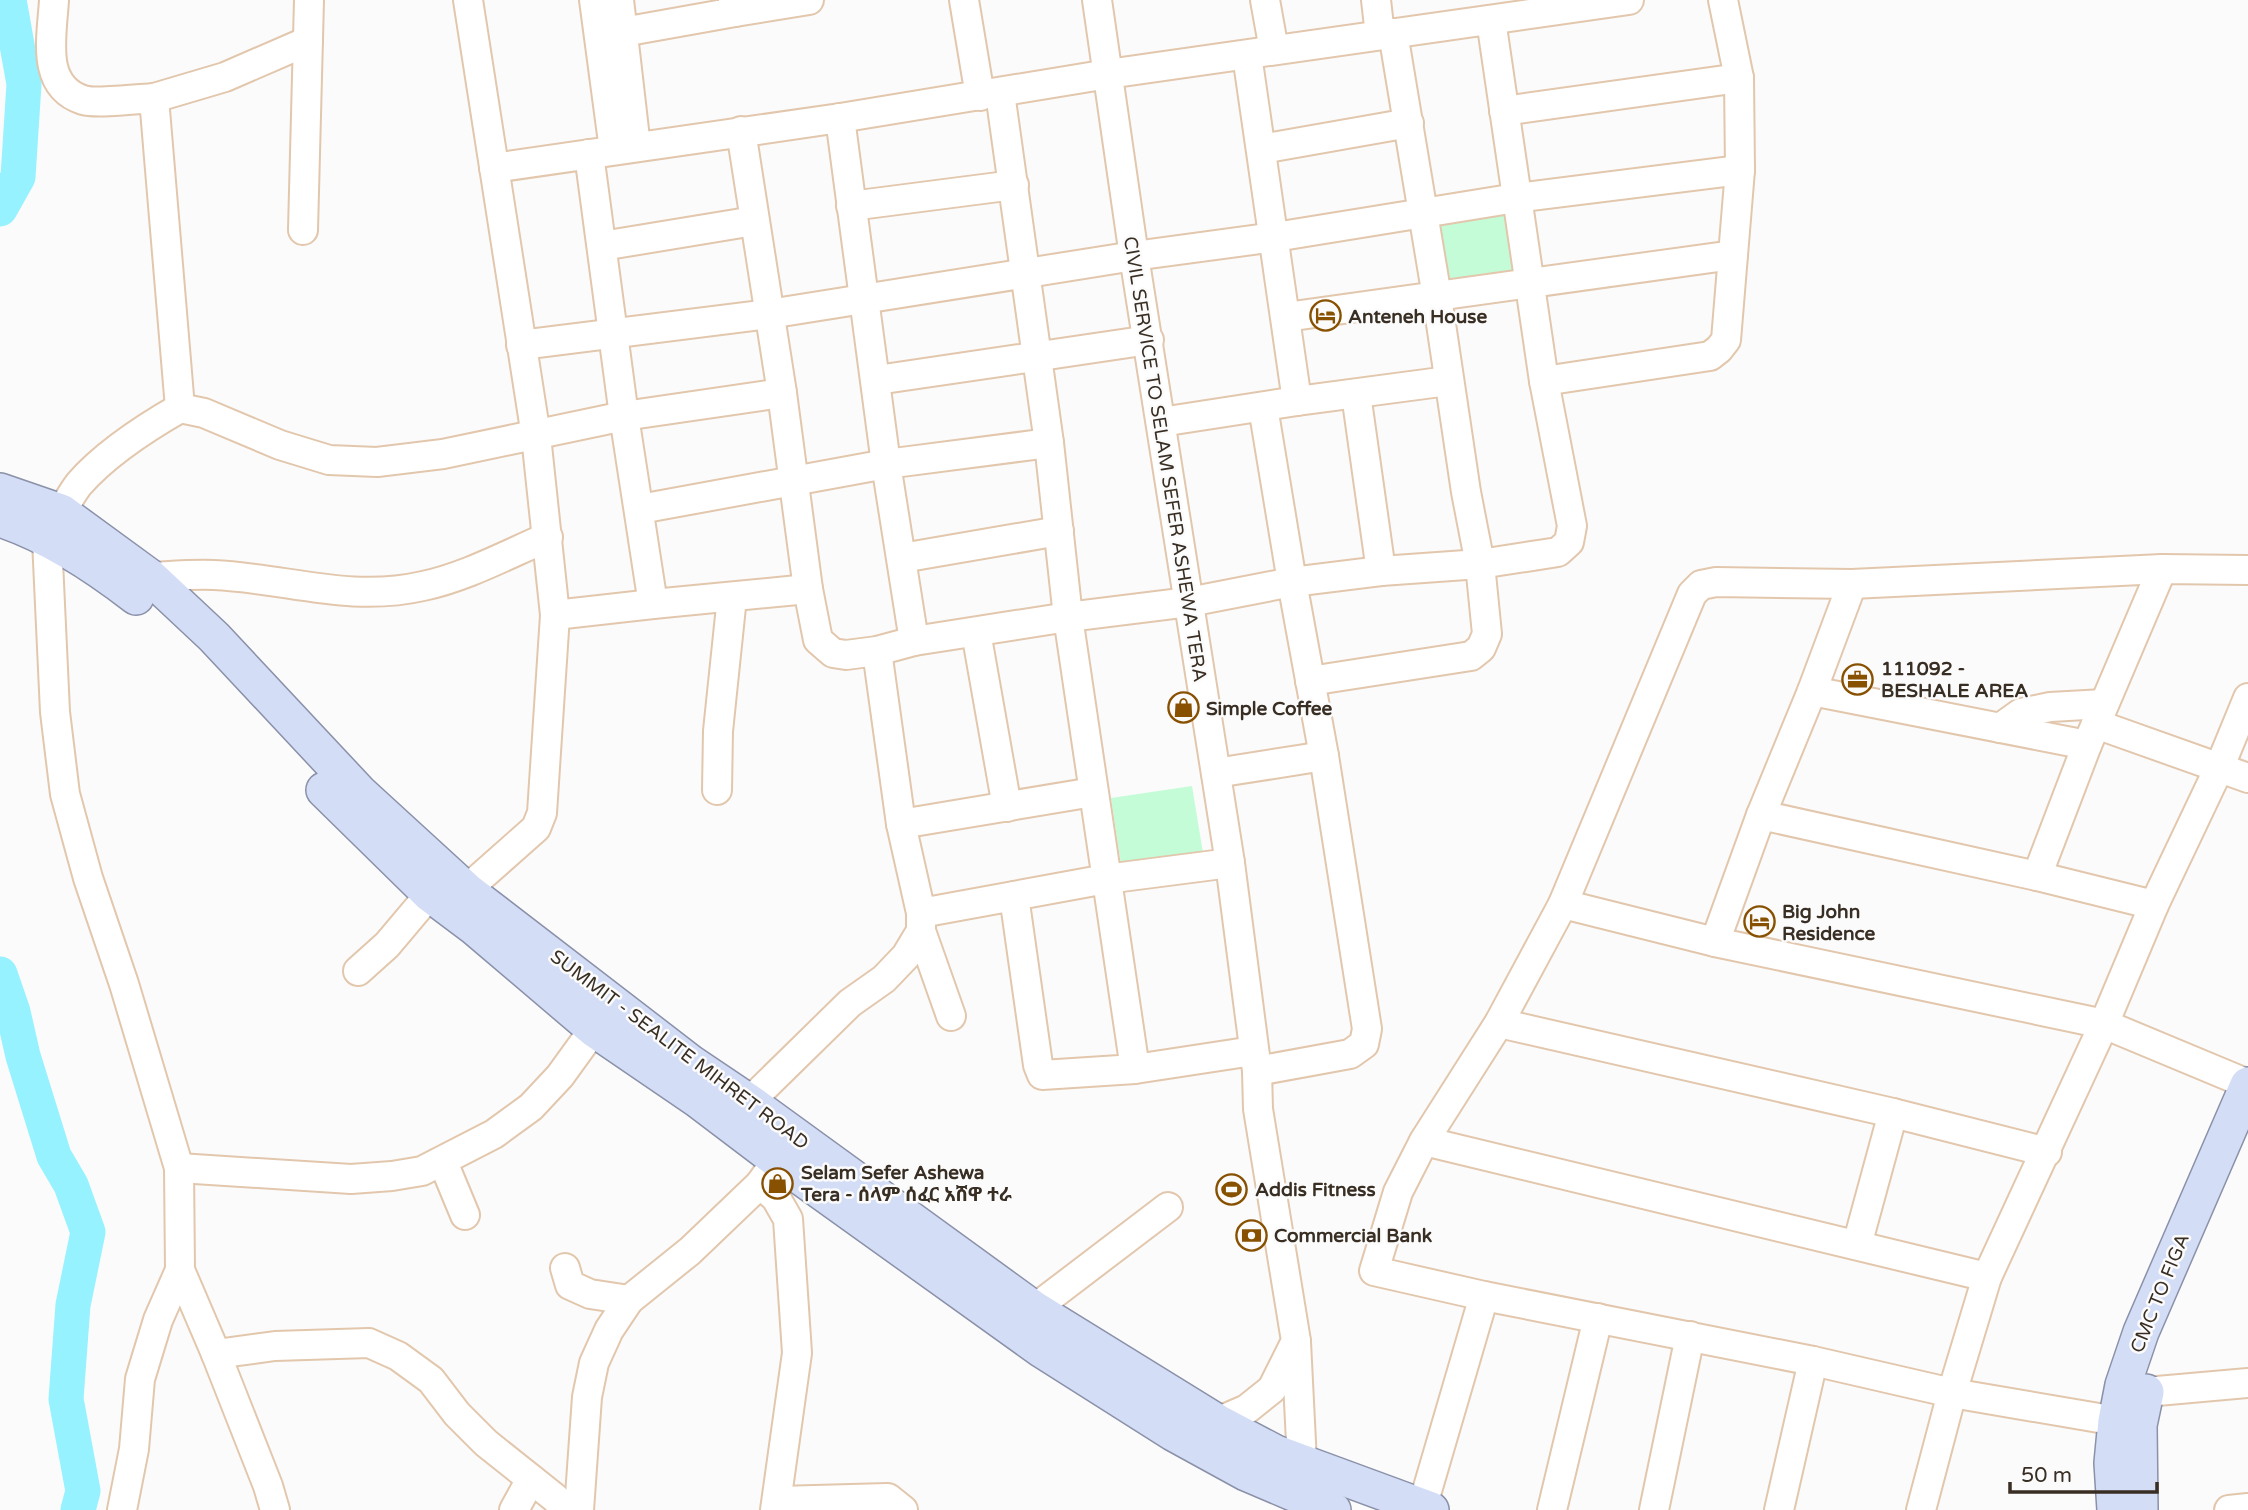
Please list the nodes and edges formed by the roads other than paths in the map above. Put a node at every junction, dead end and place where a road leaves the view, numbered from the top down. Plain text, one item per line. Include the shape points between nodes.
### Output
1 (54, 0) edge
2 (309, 0) edge
3 (468, 0) edge
4 (594, 0) edge
5 (619, 0) edge
6 (809, 0) edge
7 (964, 0) edge
8 (1097, 0) edge
9 (1265, 0) edge
10 (1376, 0) edge
11 (1629, 0) edge
12 (1723, 0) edge
13 (734, 6) edge
14 (1491, 20) junction
15 (623, 32) junction
16 (1386, 34) junction
17 (308, 41) junction
18 (1261, 52) junction
19 (1108, 74) junction
20 (1739, 78) junction
21 (990, 94) junction
22 (154, 98) junction
23 (1504, 111) junction
24 (840, 118) junction
25 (1409, 122) junction
26 (741, 131) junction
27 (1262, 149) junction
28 (613, 150) junction
29 (494, 168) junction
30 (1740, 170) junction
31 (1014, 185) junction
32 (1516, 198) junction
33 (851, 206) junction
34 (1422, 212) junction
35 (754, 220) junction
36 (303, 230) dead end
37 (1275, 237) junction
38 (602, 246) junction
39 (1733, 255) junction
40 (1134, 256) junction
41 (1025, 274) junction
42 (1531, 283) junction
43 (1437, 297) junction
44 (864, 298) junction
45 (769, 314) junction
46 (1286, 317) junction
47 (614, 334) junction
48 (1149, 340) junction
49 (521, 345) junction
50 (1037, 359) junction
51 (877, 380) junction
52 (1448, 381) junction
53 (1544, 381) junction
54 (782, 393) junction
55 (1356, 394) junction
56 (1297, 401) junction
57 (1263, 407) junction
58 (180, 408) junction
59 (624, 416) junction
60 (1161, 422) junction
61 (536, 436) junction
62 (1049, 443) junction
63 (886, 464) junction
64 (795, 479) junction
65 (0, 491) edge
66 (640, 509) junction
67 (0, 519) edge
68 (54, 526) junction
69 (1059, 531) junction
70 (548, 537) junction
71 (902, 558) junction
72 (1480, 564) junction
73 (2162, 569) junction
74 (2248, 570) edge
75 (1381, 571) junction
76 (150, 577) junction
77 (1292, 582) junction
78 (1852, 584) junction
79 (808, 589) junction
80 (732, 597) junction
81 (1189, 602) junction
82 (653, 604) junction
83 (555, 615) junction
84 (1068, 617) junction
85 (976, 632) junction
86 (914, 641) junction
87 (877, 651) junction
88 (1310, 681) junction
89 (1812, 691) junction
90 (2248, 698) edge
91 (2096, 725) junction
92 (2000, 728) junction
93 (1324, 756) junction
94 (2220, 766) junction
95 (1216, 773) junction
96 (2248, 778) edge
97 (717, 790) dead end
98 (1093, 792) junction
99 (1007, 807) junction
100 (1761, 815) junction
101 (901, 824) junction
102 (1230, 863) junction
103 (2037, 876) junction
104 (1106, 879) junction
105 (466, 890) junction
106 (430, 894) junction
107 (1014, 896) junction
108 (1563, 904) junction
109 (2154, 905) junction
110 (921, 922) junction
111 (1715, 942) junction
112 (358, 971) dead end
113 (884, 979) junction
114 (939, 985) junction
115 (951, 1016) dead end
116 (1499, 1023) junction
117 (2104, 1024) junction
118 (594, 1029) junction
119 (1255, 1061) junction
120 (1135, 1069) junction
121 (683, 1074) junction
122 (2248, 1085) edge
123 (749, 1101) junction
124 (1893, 1113) junction
125 (1424, 1141) junction
126 (2248, 1145) edge
127 (2047, 1152) junction
128 (443, 1162) junction
129 (179, 1168) junction
130 (768, 1172) junction
131 (1168, 1207) dead end
132 (465, 1215) dead end
133 (1857, 1245) junction
134 (565, 1268) dead end
135 (180, 1270) junction
136 (1987, 1277) junction
137 (1484, 1296) junction
138 (629, 1300) junction
139 (1034, 1309) junction
140 (1598, 1318) junction
141 (1690, 1336) junction
142 (1296, 1340) junction
143 (216, 1354) junction
144 (1813, 1361) junction
145 (2248, 1383) edge
146 (1952, 1394) junction
147 (2131, 1406) junction
148 (1217, 1422) junction
149 (1302, 1462) junction
150 (531, 1479) junction
151 (777, 1506) edge
152 (2248, 1508) edge
153 (1427, 1509) edge
154 (122, 1510) edge
155 (275, 1510) edge
156 (514, 1510) edge
157 (566, 1510) edge
158 (579, 1510) edge
159 (903, 1510) edge
160 (1334, 1510) edge
161 (1552, 1510) edge
162 (1654, 1510) edge
163 (1779, 1510) edge
164 (1921, 1510) edge
165 (2115, 1510) edge
166 (2140, 1510) edge
167 (2229, 1510) edge

1 - 22 street via 51,57 60,87 84,100
2 - 17 street
3 - 29 street
4 - 28 street
5 - 15 street
6 - 13 street
7 - 21 street
8 - 19 street, CIVIL SERVICE TO SELAM SEFER ASHEWA TERA
9 - 18 street
10 - 16 street
11 - 14 street
12 - 20 street
13 - 15 street
14 - 16 street
14 - 23 street
15 - 28 street
16 - 18 street
16 - 25 street
17 - 22 street via 225,77
17 - 36 street
18 - 19 street
18 - 27 street
19 - 21 street
19 - 40 street, CIVIL SERVICE TO SELAM SEFER ASHEWA TERA
20 - 23 street
20 - 30 street
21 - 24 street
21 - 31 street
22 - 58 street
23 - 32 street
24 - 26 street
24 - 33 street
25 - 27 street
25 - 34 street
26 - 28 street
26 - 35 street
27 - 37 street
28 - 29 street
28 - 38 street
29 - 49 street
30 - 32 street
30 - 39 street
31 - 33 street
31 - 41 street
32 - 34 street
32 - 42 street
33 - 44 street
34 - 37 street
34 - 43 street
35 - 38 street
35 - 45 street
37 - 40 street
37 - 46 street
38 - 47 street
39 - 42 street
39 - 53 street via 1726,340 1710,356
40 - 41 street
40 - 48 street, CIVIL SERVICE TO SELAM SEFER ASHEWA TERA
41 - 44 street
41 - 50 street
42 - 43 street
42 - 53 street
43 - 46 street
43 - 52 street
44 - 45 street
44 - 51 street
45 - 47 street
45 - 54 street
46 - 56 street
47 - 49 street
47 - 59 street
48 - 50 street
48 - 60 street, CIVIL SERVICE TO SELAM SEFER ASHEWA TERA
49 - 61 street
50 - 51 street
50 - 62 street
51 - 63 street
52 - 55 street
52 - 72 street
53 - 72 street via 1572,526 1569,542 1558,552
54 - 59 street
54 - 64 street
55 - 56 street
55 - 75 street
56 - 57 street
57 - 60 street
57 - 77 street
58 - 61 street via 329,460 377,462
58 - 68 street via 148,427 79,484
59 - 61 street
59 - 66 street
60 - 81 street, CIVIL SERVICE TO SELAM SEFER ASHEWA TERA
61 - 70 street
62 - 63 street
62 - 69 street
63 - 64 street
63 - 71 street
64 - 66 street
64 - 79 street
65 - 68 main road, SUMMIT - SEALITE MIHRET ROAD
66 - 82 street
67 - 68 main road
68 - 76 main road, SUMMIT - SEALITE MIHRET ROAD
68 - 106 main road via 196,653 340,807
68 - 129 street via 55,712 65,794
69 - 71 street
69 - 84 street
70 - 76 street via 456,576 390,590 338,592 215,575
70 - 83 street
71 - 86 street
72 - 75 street
72 - 88 street via 1487,634 1471,656
73 - 74 street
73 - 78 street
73 - 91 street
75 - 77 street
76 - 105 main road, SUMMIT - SEALITE MIHRET ROAD via 214,637 360,793
77 - 81 street
77 - 88 street
78 - 89 street
78 - 108 street via 1716,582 1701,585 1692,594
79 - 80 street
79 - 87 street via 818,640 833,653
80 - 82 street
80 - 97 street via 718,731
81 - 84 street
81 - 95 street, CIVIL SERVICE TO SELAM SEFER ASHEWA TERA
82 - 83 street
83 - 105 street via 542,813 536,828
84 - 85 street
84 - 98 street
85 - 86 street
85 - 99 street
86 - 87 street
87 - 101 street
88 - 93 street
89 - 92 street
89 - 100 street
90 - 94 street
91 - 92 street
91 - 92 street via 2050,707 2021,713
91 - 94 street
91 - 103 street
93 - 95 street
93 - 119 street via 1367,1029 1364,1044 1350,1054
94 - 96 street
94 - 109 street
95 - 102 street, CIVIL SERVICE TO SELAM SEFER ASHEWA TERA
98 - 99 street
98 - 104 street
99 - 101 street
100 - 103 street
100 - 111 street
101 - 110 street
102 - 104 street
102 - 119 street, CIVIL SERVICE TO SELAM SEFER ASHEWA TERA
103 - 109 street
104 - 107 street
104 - 120 street
105 - 121 main road, SUMMIT - SEALITE MIHRET ROAD
106 - 112 street
106 - 118 main road
107 - 110 street
107 - 120 street via 1042,1075
108 - 111 street
108 - 116 street
109 - 117 street
110 - 113 street via 906,956
110 - 114 street
111 - 117 street
113 - 114 street
113 - 123 street via 850,1003
114 - 115 street
116 - 124 street
116 - 125 street
117 - 122 street
117 - 127 street
118 - 121 main road
118 - 128 street via 531,1107
119 - 120 street
119 - 142 street, CIVIL SERVICE TO SELAM SEFER ASHEWA TERA via 1258,1108
121 - 123 main road, SUMMIT - SEALITE MIHRET ROAD
121 - 130 main road
122 - 147 main road, CMC TO FIGA via 2141,1332
123 - 139 main road, SUMMIT - SEALITE MIHRET ROAD
124 - 127 street
124 - 133 street
125 - 133 street
125 - 137 street via 1398,1192 1374,1271
126 - 147 main road
127 - 136 street
128 - 129 street via 422,1171 351,1179
128 - 132 street
129 - 135 street
130 - 138 street via 690,1251
130 - 151 street via 788,1219 797,1353
130 - 160 main road via 1172,1433 1246,1473
131 - 139 street
133 - 136 street
134 - 138 street via 570,1285 590,1294
135 - 143 street
135 - 154 street via 140,1379 134,1449
136 - 146 street
137 - 140 street
137 - 153 street
138 - 158 street via 594,1363 587,1397
139 - 148 main road, SUMMIT - SEALITE MIHRET ROAD
140 - 141 street
140 - 161 street
141 - 144 street
141 - 162 street
142 - 148 street via 1272,1389 1247,1409
142 - 149 street, CIVIL SERVICE TO SELAM SEFER ASHEWA TERA
143 - 150 street via 275,1346 369,1343 398,1356 430,1380 486,1443
143 - 155 street
144 - 146 street
144 - 163 street
145 - 147 street
146 - 147 street
146 - 164 street
147 - 165 main road, CMC TO FIGA via 2112,1463
147 - 166 main road
148 - 149 main road, SUMMIT - SEALITE MIHRET ROAD
149 - 153 main road, SUMMIT - SEALITE MIHRET ROAD
150 - 156 street
150 - 157 street
151 - 159 street via 888,1498
152 - 167 street

